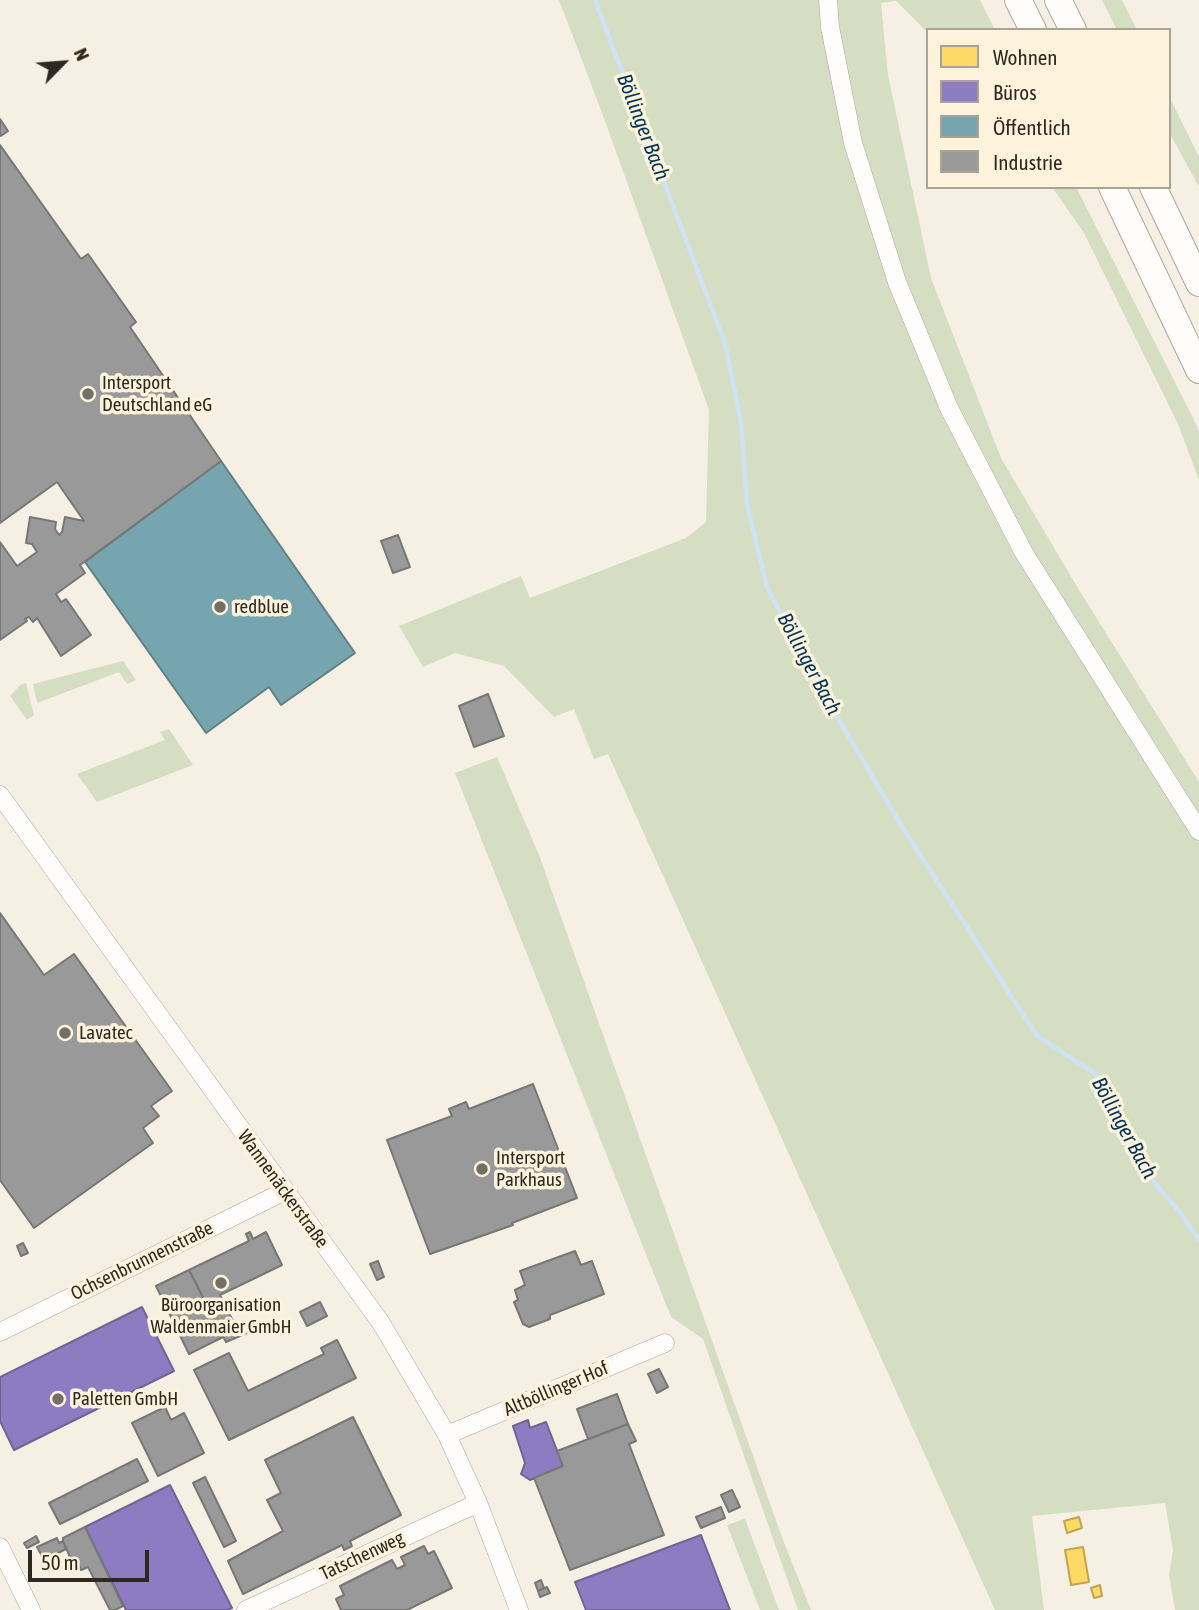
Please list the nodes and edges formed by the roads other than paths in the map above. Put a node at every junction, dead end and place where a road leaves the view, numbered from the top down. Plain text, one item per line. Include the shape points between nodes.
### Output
1 (828, 0) edge
2 (1018, 0) edge
3 (1058, 0) edge
4 (1033, 28) edge
5 (1072, 28) edge
6 (1113, 189) edge
7 (1154, 189) edge
8 (1199, 283) edge
9 (1199, 370) edge
10 (0, 795) edge
11 (1199, 831) edge
12 (285, 1191) junction
13 (0, 1332) edge
14 (665, 1343) dead end
15 (447, 1435) junction
16 (478, 1503) junction
17 (0, 1547) edge
18 (31, 1610) edge
19 (246, 1610) edge
20 (519, 1610) edge

1 - 11 street via 853,144 897,282 949,408 1024,553
2 - 4 highway
3 - 5 highway
6 - 9 highway
7 - 8 highway
10 - 12 street, Wannenäckerstraße
12 - 13 street, Ochsenbrunnenstraße
12 - 15 street, Wannenäckerstraße via 381,1323
14 - 15 street, Altböllinger Hof
15 - 16 street, Wannenäckerstraße
16 - 19 street, Tatschenweg
16 - 20 street, Wannenäckerstraße
17 - 18 street

